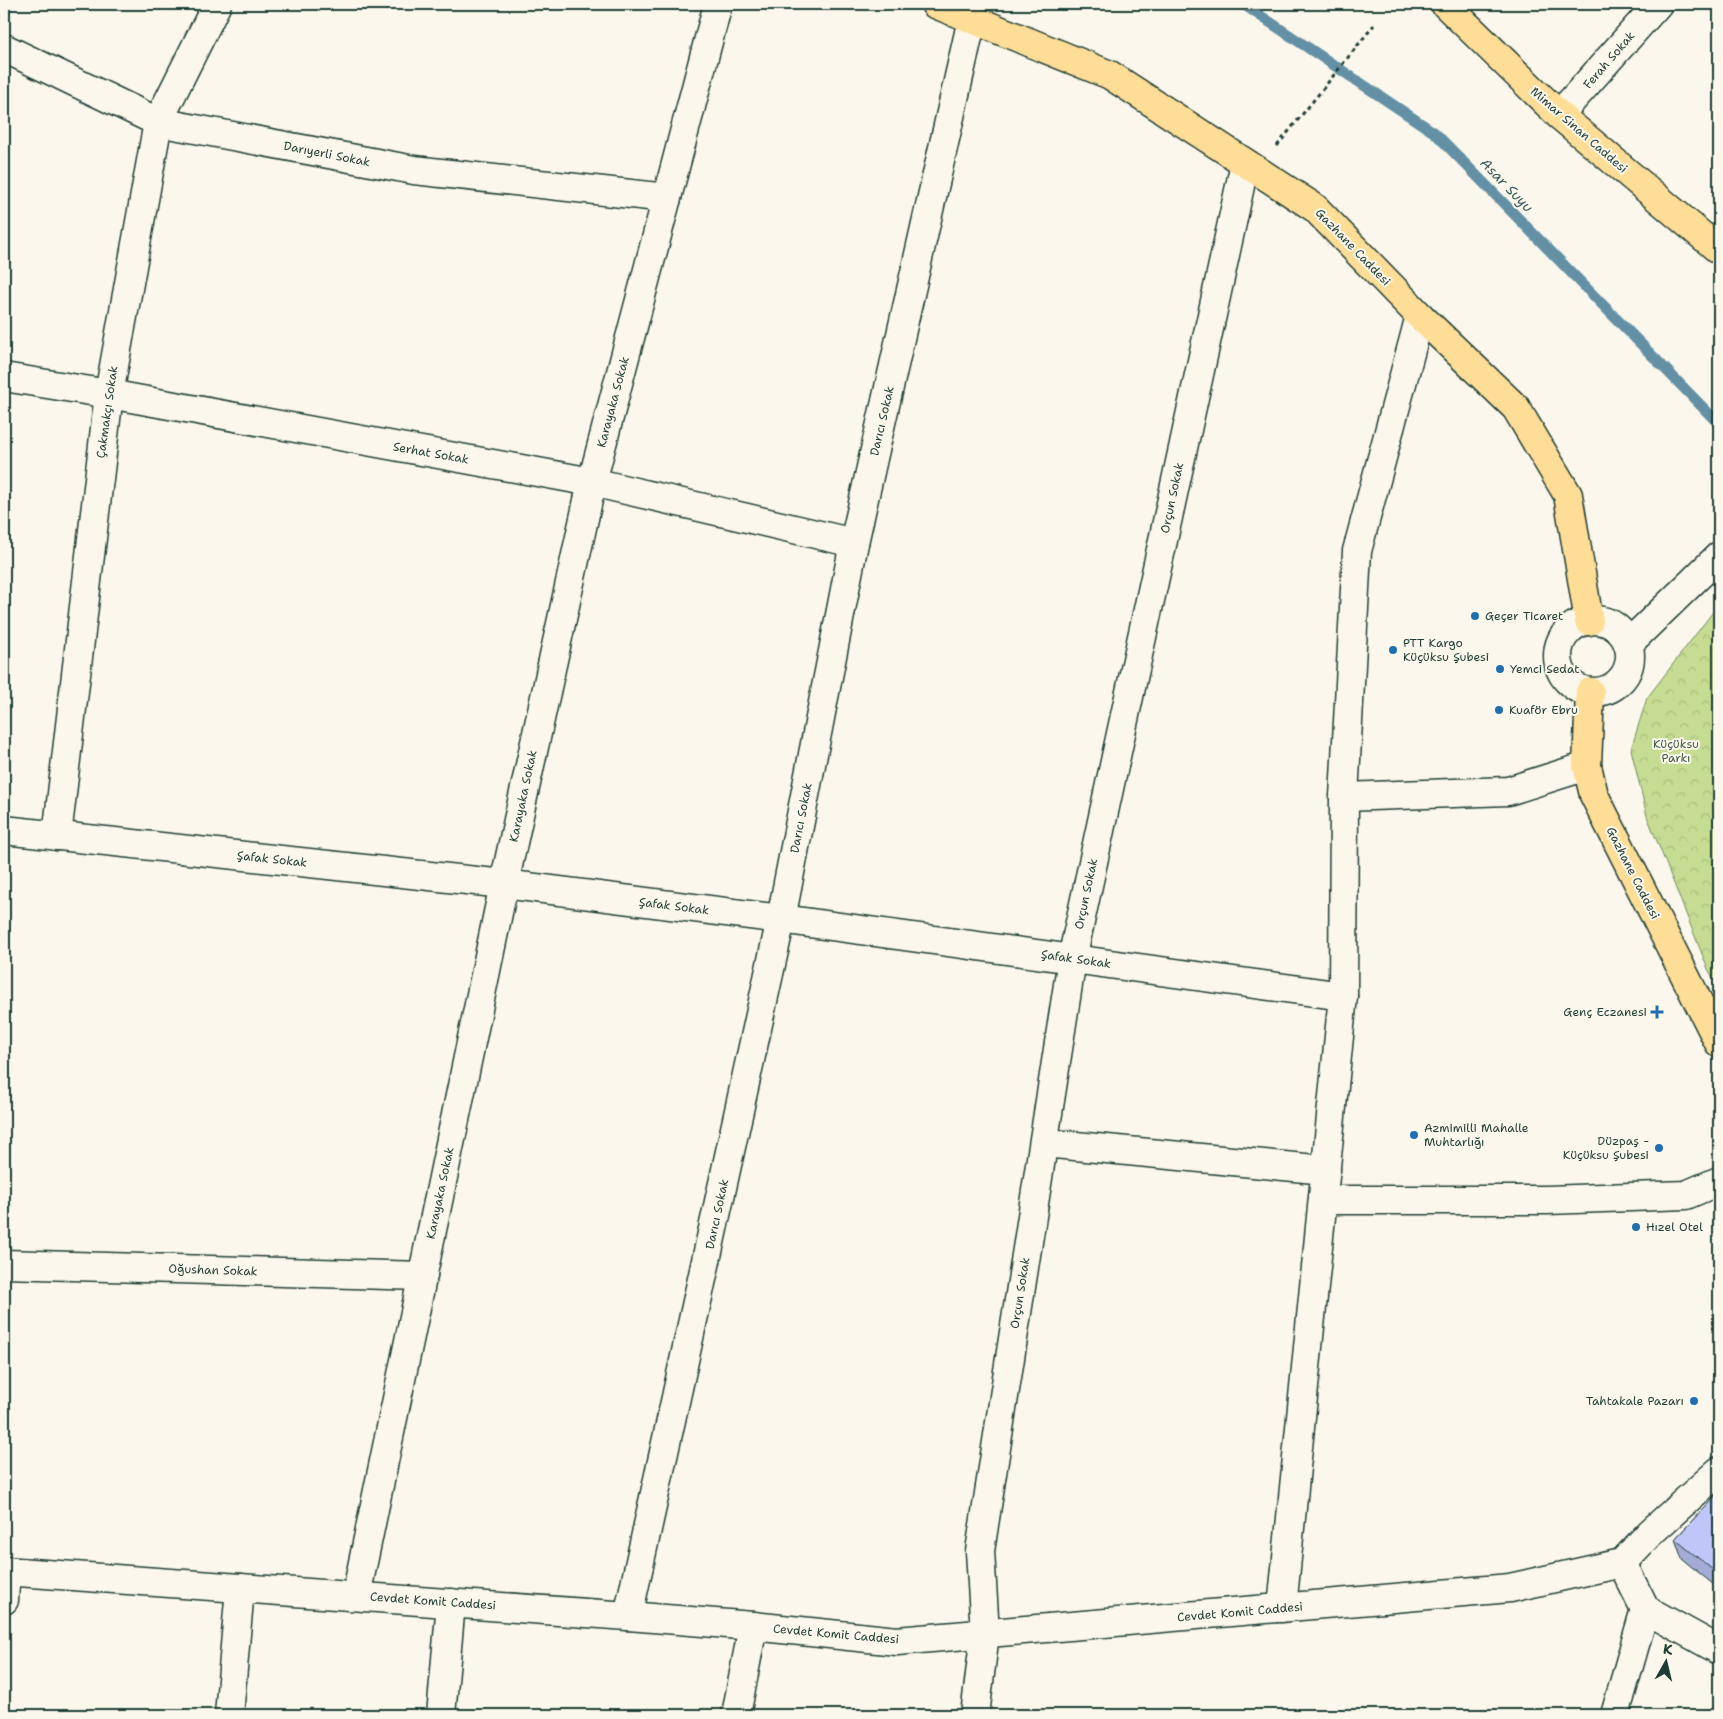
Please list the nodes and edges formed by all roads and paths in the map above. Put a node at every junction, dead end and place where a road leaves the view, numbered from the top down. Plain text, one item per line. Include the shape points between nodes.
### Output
1 (217, 4) edge
2 (718, 4) edge
3 (935, 4) edge
4 (1445, 4) edge
5 (1658, 4) edge
6 (972, 19) junction
7 (1374, 25) dead end
8 (4, 48) edge
9 (1559, 115) junction
10 (158, 122) junction
11 (1251, 167) junction
12 (667, 198) junction
13 (1719, 250) edge
14 (1420, 316) junction
15 (4, 377) edge
16 (108, 394) junction
17 (592, 482) junction
18 (854, 543) junction
19 (1719, 556) edge
20 (1589, 621) junction
21 (1628, 644) junction
22 (1590, 692) junction
23 (1587, 766) junction
24 (1344, 797) junction
25 (4, 830) edge
26 (57, 836) junction
27 (504, 884) junction
28 (781, 919) junction
29 (1072, 959) junction
30 (1343, 996) junction
31 (1719, 1043) edge
32 (1044, 1143) junction
33 (1326, 1170) junction
34 (1719, 1181) edge
35 (1322, 1200) junction
36 (4, 1264) edge
37 (423, 1276) junction
38 (1719, 1471) edge
39 (1622, 1563) junction
40 (5, 1571) edge
41 (240, 1588) junction
42 (356, 1596) junction
43 (4, 1600) edge
44 (451, 1603) junction
45 (1282, 1608) junction
46 (1645, 1609) junction
47 (628, 1616) junction
48 (753, 1626) junction
49 (985, 1633) junction
50 (1719, 1650) edge
51 (229, 1715) edge
52 (441, 1715) edge
53 (736, 1715) edge
54 (975, 1715) edge
55 (1615, 1715) edge

1 - 10 street, Çakmakçı Sokak
2 - 12 street, Karayaka Sokak
3 - 6 main road, Gazhane Caddesi
4 - 9 main road, Mimar Sinan Caddesi
5 - 9 street, Ferah Sokak
6 - 11 main road, Gazhane Caddesi via 1110,75
6 - 18 street, Darıcı Sokak
7 - 11 path
8 - 10 street, Darıyerli Sokak
9 - 13 main road, Mimar Sinan Caddesi
10 - 12 street, Darıyerli Sokak via 414,170
10 - 16 street, Çakmakçı Sokak
11 - 14 main road, Gazhane Caddesi via 1315,208
11 - 29 street, Orçun Sokak
12 - 17 street, Karayaka Sokak
14 - 20 main road, Gazhane Caddesi via 1516,408 1568,495
14 - 24 street via 1357,551
15 - 16 street, Serhat Sokak
16 - 17 street, Serhat Sokak
16 - 26 street, Çakmakçı Sokak
17 - 18 street, Serhat Sokak
17 - 27 street, Karayaka Sokak
18 - 28 street, Darıcı Sokak
19 - 21 street
20 - 21 street via 1612,625
20 - 22 street via 1568,630 1561,640 1558,662 1569,682
21 - 22 street via 1628,668 1622,680 1612,687
22 - 23 main road, Gazhane Caddesi
23 - 24 street via 1508,790
23 - 31 main road, Gazhane Caddesi via 1594,795
24 - 30 street
25 - 26 street, Şafak Sokak
26 - 27 street, Şafak Sokak
27 - 28 street, Şafak Sokak
27 - 37 street, Karayaka Sokak
28 - 29 street, Şafak Sokak
28 - 47 street, Darıcı Sokak
29 - 30 street, Şafak Sokak
29 - 32 street, Orçun Sokak
30 - 33 street
32 - 33 street
32 - 49 street, Orçun Sokak via 980,1552
33 - 35 street
34 - 35 street via 1686,1195 1547,1200
35 - 45 street
36 - 37 street, Oğushan Sokak
37 - 42 street, Karayaka Sokak
38 - 39 street
39 - 45 street, Cevdet Komit Caddesi via 1510,1588
39 - 46 street
40 - 41 street, Cevdet Komit Caddesi
40 - 43 street
41 - 42 street, Cevdet Komit Caddesi
41 - 51 street
42 - 44 street, Cevdet Komit Caddesi
44 - 47 street, Cevdet Komit Caddesi
44 - 52 street
45 - 49 street, Cevdet Komit Caddesi
46 - 50 street
46 - 55 street
47 - 48 street, Cevdet Komit Caddesi
48 - 49 street, Cevdet Komit Caddesi via 897,1641
48 - 53 street
49 - 54 street

